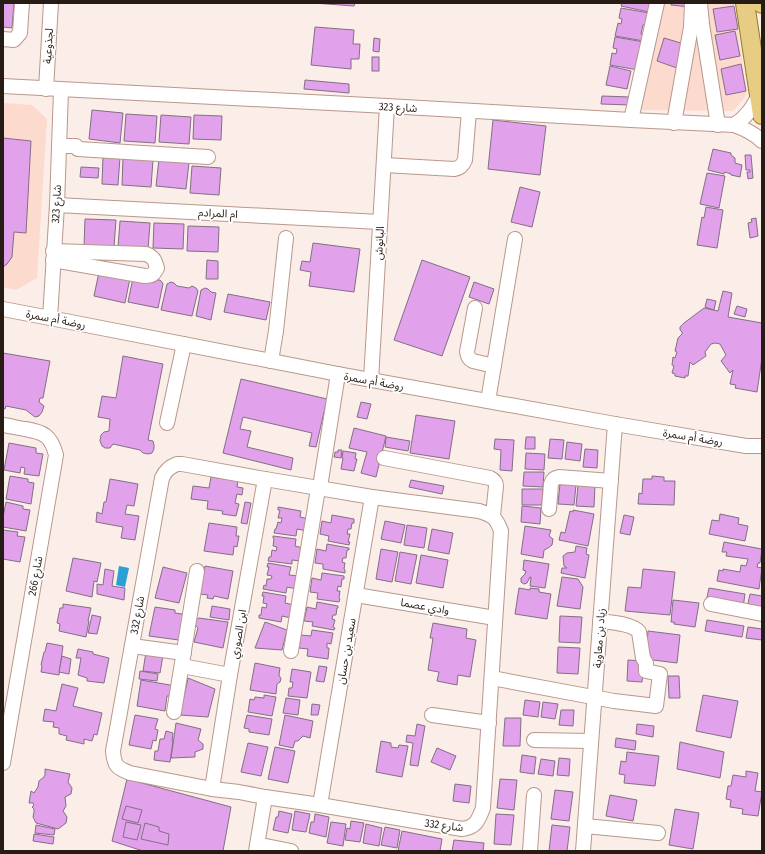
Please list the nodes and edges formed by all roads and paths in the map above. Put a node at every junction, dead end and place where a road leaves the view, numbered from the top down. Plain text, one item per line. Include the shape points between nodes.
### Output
1 (22, 3) edge
2 (51, 3) edge
3 (657, 3) edge
4 (692, 3) edge
5 (700, 3) edge
6 (745, 3) edge
7 (3, 39) edge
8 (3, 86) edge
9 (46, 89) junction
10 (61, 90) junction
11 (759, 95) junction
12 (387, 106) junction
13 (470, 111) junction
14 (762, 115) edge
15 (631, 120) junction
16 (674, 122) junction
17 (718, 125) junction
18 (734, 125) junction
19 (762, 141) edge
20 (59, 148) junction
21 (208, 157) dead end
22 (384, 166) junction
23 (57, 205) junction
24 (380, 222) junction
25 (286, 238) dead end
26 (516, 239) dead end
27 (53, 256) junction
28 (476, 308) dead end
29 (3, 309) edge
30 (50, 318) junction
31 (184, 344) junction
32 (271, 361) junction
33 (494, 366) junction
34 (338, 374) junction
35 (371, 380) junction
36 (488, 401) junction
37 (167, 423) dead end
38 (615, 424) junction
39 (3, 425) edge
40 (746, 446) junction
41 (762, 446) edge
42 (762, 456) edge
43 (384, 458) dead end
44 (265, 479) junction
45 (611, 481) junction
46 (320, 487) junction
47 (372, 497) junction
48 (549, 509) dead end
49 (493, 516) junction
50 (197, 571) dead end
51 (356, 595) junction
52 (711, 604) dead end
53 (762, 614) edge
54 (495, 618) junction
55 (600, 621) junction
56 (132, 646) junction
57 (291, 651) dead end
58 (183, 660) junction
59 (230, 675) junction
60 (492, 678) junction
61 (595, 697) junction
62 (174, 712) dead end
63 (432, 714) dead end
64 (489, 723) junction
65 (534, 740) dead end
66 (591, 741) junction
67 (5, 746) edge
68 (3, 764) edge
69 (212, 789) junction
70 (534, 795) dead end
71 (265, 797) junction
72 (320, 805) junction
73 (585, 826) junction
74 (658, 833) dead end
75 (257, 848) edge
76 (291, 851) edge
77 (530, 851) edge
78 (583, 851) edge

1 - 7 street via 20,33 14,40
2 - 9 street, لجذوعية
3 - 15 street
4 - 16 street via 691,27
5 - 17 street
6 - 11 main road
8 - 9 street, شارع 323
9 - 10 street, شارع 323
10 - 12 street, شارع 323
10 - 20 street, شارع 323
11 - 14 main road
11 - 18 street via 747,116
12 - 13 street, شارع 323
12 - 22 street, البانوش
13 - 15 street, شارع 323
13 - 22 street via 464,160 459,168
15 - 16 street, شارع 323
16 - 17 street, شارع 323
17 - 18 street, شارع 323
18 - 19 street, شارع 323
20 - 21 street via 76,146 78,149
20 - 23 street, شارع 323
22 - 24 street, البانوش
23 - 24 street, ام المرادم
23 - 27 street, شارع 323
24 - 35 street, البانوش
25 - 32 street
26 - 33 street
27 - 27 street via 145,276 155,274 157,268 155,261 146,254
27 - 30 street, شارع 323
28 - 33 street via 468,356 472,361
29 - 30 street, روضة أم سمرة
30 - 31 street, روضة أم سمرة
31 - 32 street, روضة أم سمرة
31 - 37 street
32 - 34 street, روضة أم سمرة
33 - 36 street
34 - 35 street, روضة أم سمرة
34 - 46 street
35 - 36 street, روضة أم سمرة
36 - 38 street, روضة أم سمرة
38 - 40 street, روضة أم سمرة
38 - 45 street, زياد بن معاوية
39 - 67 street, شارع 266 via 38,431 50,440 56,455
40 - 41 street, روضة أم سمرة
40 - 42 street, روضة أم سمرة
43 - 49 street via 494,480 496,486
44 - 46 street, شارع 332
44 - 56 street, شارع 332 via 182,464 171,467 165,473 162,478
44 - 59 street, ابن الصوري
45 - 48 street via 555,478 551,484
45 - 55 street, زياد بن معاوية
46 - 47 street, شارع 332
46 - 57 street
47 - 49 street, شارع 332 via 479,511
47 - 51 street, سعيد بن حسان
49 - 54 street, شارع 332 via 501,531
50 - 58 street
51 - 54 street, وادي عصما
51 - 72 street, سعيد بن حسان
52 - 53 street
54 - 60 street, شارع 332
55 - 61 street, زياد بن معاوية
55 - 61 street via 637,629 646,671 660,674 656,706
56 - 58 street
56 - 69 street, شارع 332 via 113,751 114,761 119,768 130,773
58 - 59 street
58 - 62 street
59 - 69 street, ابن الصوري
60 - 61 street
60 - 64 street, شارع 332
61 - 66 street, زياد بن معاوية
63 - 64 street
64 - 72 street, شارع 332 via 483,808 480,817 470,828
65 - 66 street
66 - 73 street, زياد بن معاوية
67 - 68 street, شارع 266
69 - 71 street, شارع 332
70 - 77 street
71 - 72 street, شارع 332
71 - 75 street
73 - 74 street
73 - 78 street, زياد بن معاوية
75 - 76 street via 266,846

